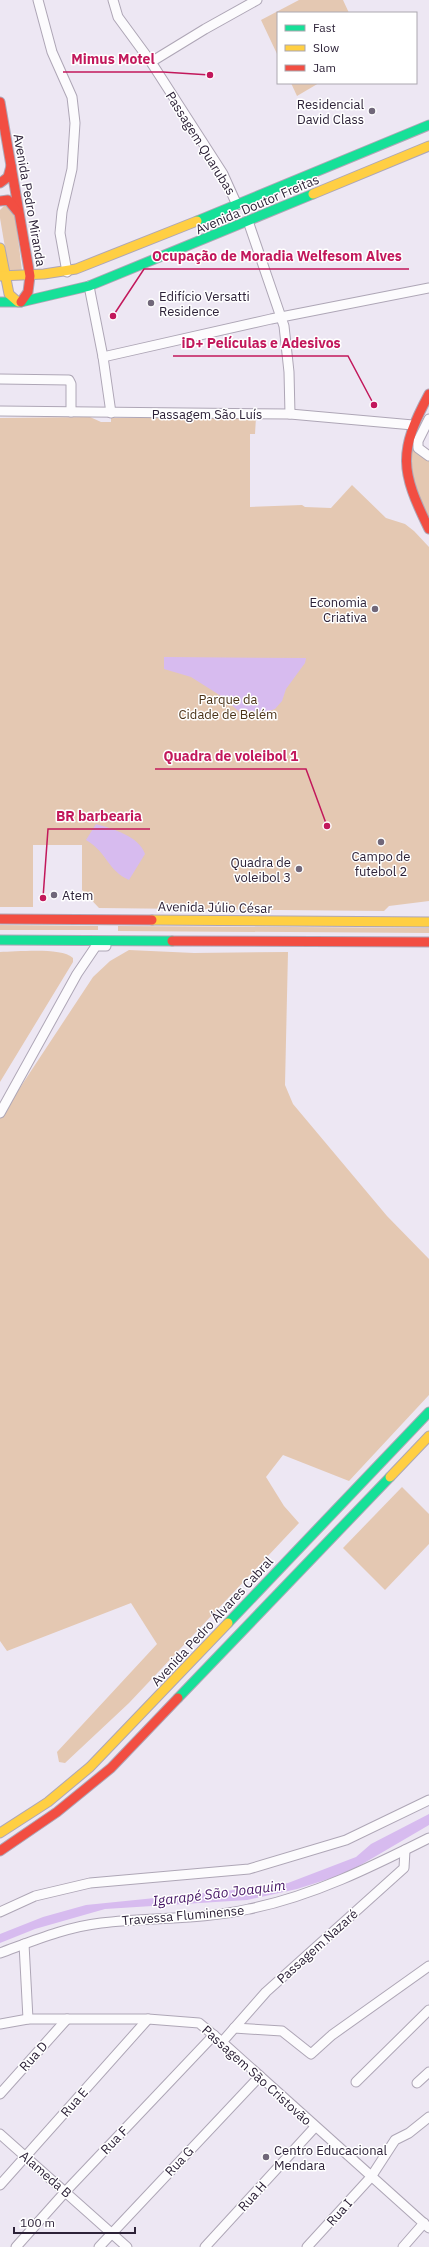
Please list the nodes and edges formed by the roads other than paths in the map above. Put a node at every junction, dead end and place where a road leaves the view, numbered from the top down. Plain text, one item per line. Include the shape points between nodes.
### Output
1 (38, 0) edge
2 (114, 0) edge
3 (257, 0) edge
4 (151, 62) junction
5 (0, 102) edge
6 (429, 126) edge
7 (429, 146) edge
8 (11, 166) junction
9 (0, 183) edge
10 (0, 201) edge
11 (238, 205) junction
12 (17, 211) junction
13 (248, 221) junction
14 (0, 248) edge
15 (67, 272) junction
16 (3, 276) edge
17 (30, 276) junction
18 (89, 286) junction
19 (429, 288) edge
20 (0, 302) edge
21 (19, 302) junction
22 (282, 317) junction
23 (103, 357) junction
24 (0, 379) edge
25 (429, 394) edge
26 (0, 411) edge
27 (71, 412) junction
28 (111, 413) junction
29 (290, 414) junction
30 (429, 419) edge
31 (413, 425) junction
32 (429, 456) edge
33 (429, 529) edge
34 (429, 914) edge
35 (0, 918) edge
36 (368, 922) junction
37 (429, 922) edge
38 (0, 940) edge
39 (112, 941) junction
40 (429, 942) edge
41 (0, 1113) edge
42 (429, 1412) edge
43 (429, 1436) edge
44 (429, 1800) edge
45 (0, 1833) edge
46 (429, 1838) edge
47 (405, 1850) junction
48 (0, 1851) edge
49 (0, 1912) edge
50 (24, 1944) junction
51 (0, 1953) edge
52 (429, 1966) edge
53 (429, 2010) edge
54 (67, 2019) junction
55 (148, 2019) junction
56 (28, 2020) junction
57 (0, 2024) edge
58 (234, 2028) junction
59 (214, 2035) junction
60 (222, 2042) junction
61 (429, 2072) edge
62 (260, 2076) junction
63 (356, 2082) dead end
64 (417, 2083) dead end
65 (0, 2094) edge
66 (429, 2117) edge
67 (315, 2126) junction
68 (0, 2134) edge
69 (26, 2157) junction
70 (371, 2177) junction
71 (0, 2185) edge
72 (66, 2191) junction
73 (427, 2226) edge
74 (112, 2233) junction
75 (16, 2247) edge
76 (99, 2247) edge
77 (127, 2247) edge
78 (205, 2247) edge
79 (307, 2247) edge
80 (403, 2247) edge

1 - 15 street via 52,52 72,97 75,123 72,170 60,233
2 - 4 street, Passagem Quarubas via 118,17
3 - 4 street
4 - 11 street, Passagem Quarubas via 223,174
5 - 8 main road, Avenida Pedro Miranda
6 - 11 main road, Avenida Doutor Freitas
7 - 13 main road, Avenida Doutor Freitas
8 - 9 main road via 8,177
8 - 12 main road, Avenida Pedro Miranda
10 - 12 main road via 8,200
11 - 15 main road, Avenida Doutor Freitas
12 - 17 main road, Avenida Pedro Miranda
13 - 18 main road, Avenida Doutor Freitas
13 - 22 street
14 - 16 main road
15 - 17 main road, Avenida Doutor Freitas
16 - 17 main road, Avenida Doutor Freitas
16 - 21 main road via 9,294
17 - 21 main road, Avenida Pedro Miranda via 28,292
18 - 21 main road, Avenida Doutor Freitas
18 - 23 street
19 - 22 street
20 - 21 main road, Avenida Doutor Freitas
22 - 23 street
22 - 29 street via 289,372
23 - 28 street
24 - 27 street via 69,380
25 - 31 main road
26 - 27 street, Passagem São Luís
27 - 28 street, Passagem São Luís
28 - 29 street, Passagem São Luís
29 - 31 street, Passagem São Luís
30 - 32 street via 418,440 418,448
31 - 33 main road via 405,460 415,499
34 - 36 main road
35 - 36 main road, Avenida Júlio César
36 - 37 main road, Avenida Júlio César
38 - 39 main road
39 - 40 main road
39 - 41 street via 109,946 96,946 77,974
42 - 45 main road, Avenida Pedro Álvares Cabral via 90,1767 48,1802
43 - 48 main road via 111,1768 52,1817
44 - 49 street via 346,1840 249,1869 90,1883 35,1896
46 - 47 street, Travessa Fluminense
47 - 50 street, Travessa Fluminense via 354,1875 296,1898 248,1910 206,1916 100,1923 52,1934
47 - 58 street, Passagem Nazaré via 404,1868 266,1992
50 - 51 street, Travessa Fluminense
50 - 56 street
52 - 58 street via 332,2035 311,2054 282,2031
53 - 63 street
54 - 55 street, Passagem São Cristovão
54 - 56 street, Passagem São Cristovão
54 - 65 street, Rua D
55 - 59 street, Passagem São Cristovão via 199,2023
55 - 69 street, Rua E
56 - 57 street, Passagem São Cristovão
58 - 60 street, Passagem Nazaré
59 - 60 street, Passagem São Cristovão
59 - 72 street, Rua F
60 - 62 street, Passagem São Cristovão
61 - 64 street
62 - 67 street, Passagem São Cristovão
62 - 74 street, Rua G
66 - 70 street, Rua I via 409,2133 395,2140
67 - 70 street, Passagem São Cristovão
67 - 78 street, Rua H
68 - 69 street, Alameda B
69 - 71 street, Rua E
69 - 72 street, Alameda B
70 - 73 street, Passagem São Cristovão
70 - 79 street, Rua I
72 - 74 street, Alameda B
72 - 75 street, Rua F
73 - 80 street
74 - 76 street, Rua G
74 - 77 street, Alameda B

